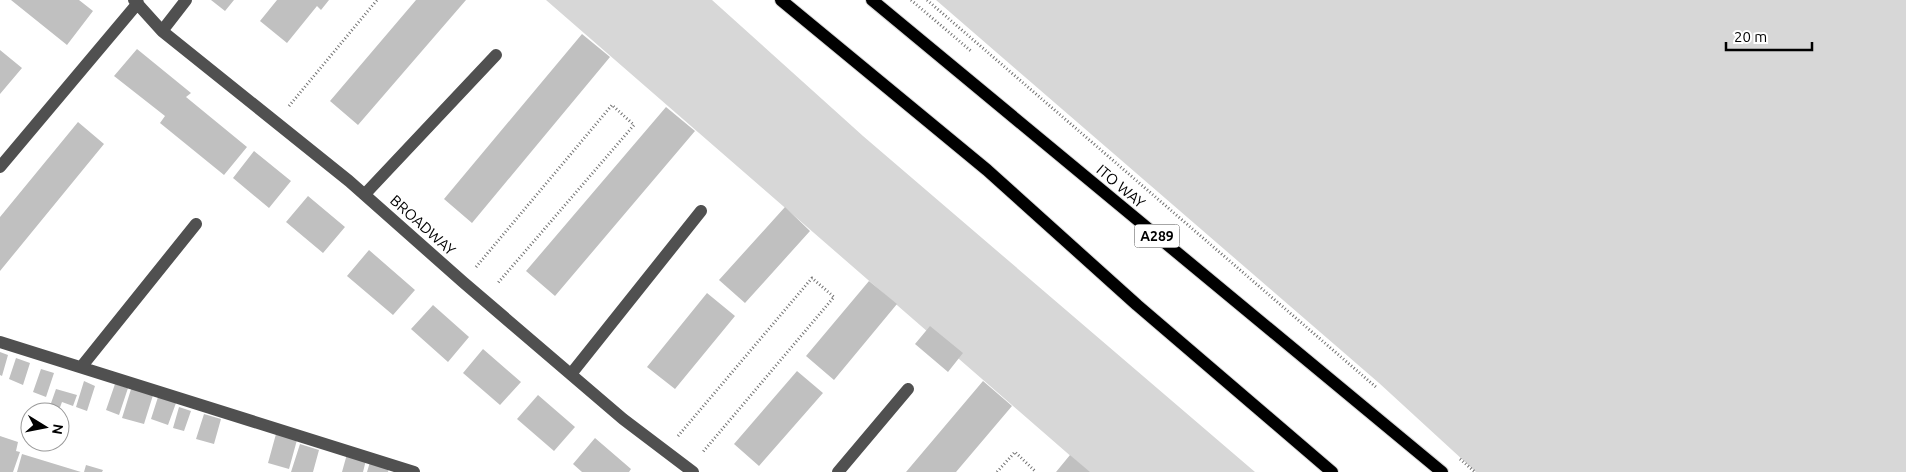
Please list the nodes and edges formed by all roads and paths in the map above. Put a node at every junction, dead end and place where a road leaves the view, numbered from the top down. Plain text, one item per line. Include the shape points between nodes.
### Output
1 (186, 0) edge
2 (376, 0) edge
3 (781, 0) edge
4 (872, 0) edge
5 (927, 0) edge
6 (136, 2) edge
7 (162, 31) junction
8 (496, 54) dead end
9 (276, 122) junction
10 (0, 167) edge
11 (365, 194) junction
12 (701, 211) dead end
13 (196, 224) dead end
14 (463, 282) junction
15 (484, 300) junction
16 (0, 342) edge
17 (82, 366) junction
18 (571, 374) junction
19 (908, 389) dead end
20 (1381, 391) dead end
21 (666, 451) junction
22 (1453, 453) dead end
23 (690, 470) edge
24 (414, 472) edge
25 (838, 472) edge
26 (997, 472) edge
27 (1036, 472) edge
28 (1332, 472) edge
29 (1442, 472) edge
30 (1475, 472) edge

1 - 7 street
2 - 9 path
3 - 28 main road via 987,170 1138,306
4 - 29 main road, ITO WAY / A289
5 - 20 path
6 - 7 street, BROADWAY
6 - 10 street
7 - 9 street, BROADWAY
8 - 11 street
9 - 11 street, BROADWAY
11 - 14 street, BROADWAY
12 - 18 street
13 - 17 street
14 - 15 street, BROADWAY
14 - 15 path via 612,105 634,125
15 - 18 street, BROADWAY
16 - 17 street
17 - 24 street
18 - 21 street, BROADWAY
19 - 25 street
21 - 23 street, BROADWAY
21 - 23 path via 812,278 834,297
22 - 30 path
26 - 27 path via 1015,452

